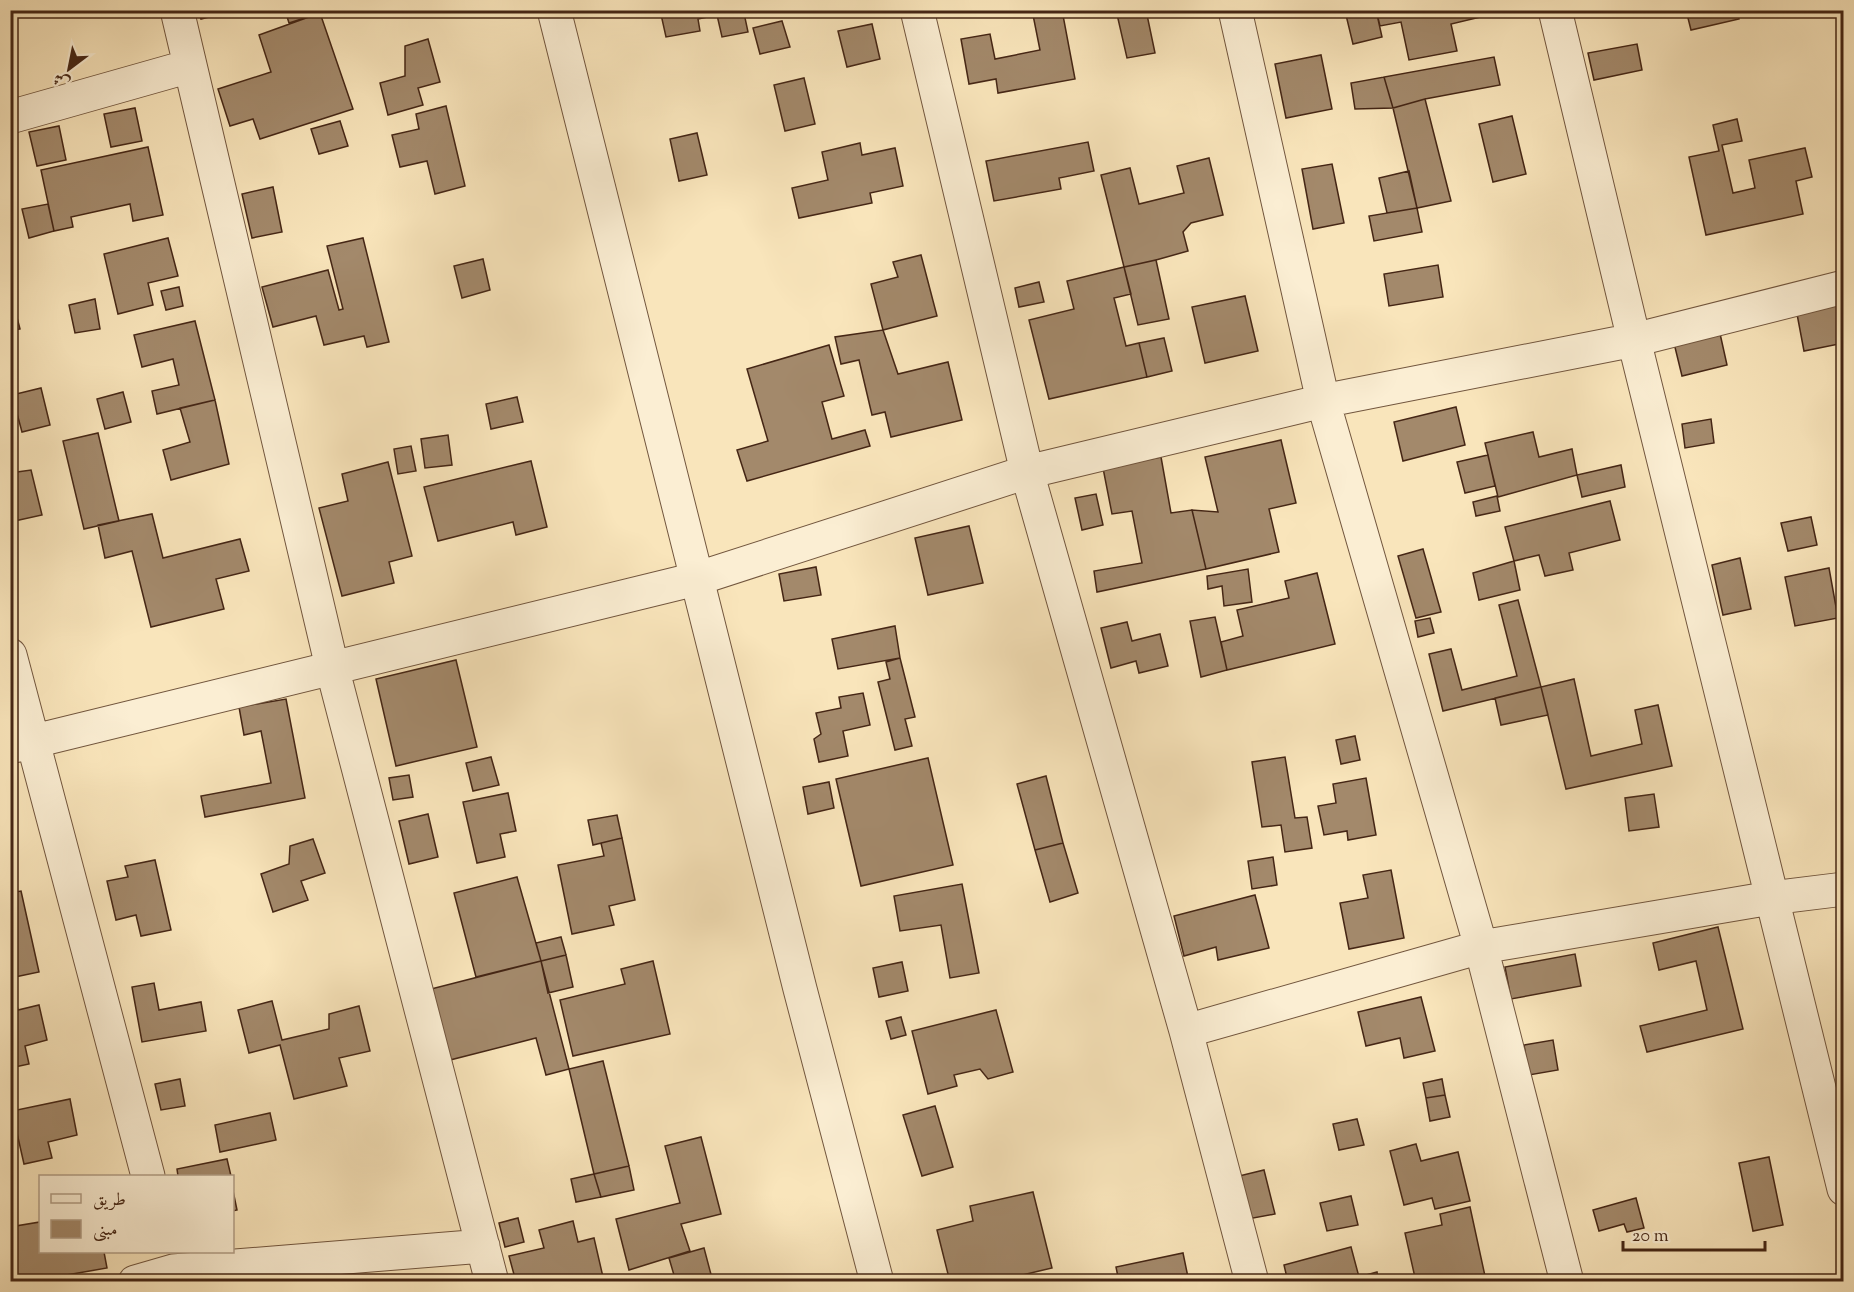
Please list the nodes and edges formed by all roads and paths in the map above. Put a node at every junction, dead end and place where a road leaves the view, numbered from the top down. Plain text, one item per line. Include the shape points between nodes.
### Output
1 (177, 10) edge
2 (554, 10) edge
3 (917, 10) edge
4 (1235, 10) edge
5 (1555, 10) edge
6 (190, 66) junction
7 (10, 117) edge
8 (1844, 287) edge
9 (1634, 340) junction
10 (1323, 401) junction
11 (1027, 472) junction
12 (696, 579) junction
13 (10, 655) edge
14 (332, 668) junction
15 (22, 744) edge
16 (1844, 889) edge
17 (1771, 898) junction
18 (1481, 947) junction
19 (1186, 1031) junction
20 (148, 1175) edge
21 (1844, 1189) edge
22 (483, 1246) junction
23 (172, 1268) edge
24 (135, 1281) edge
25 (492, 1281) edge
26 (877, 1281) edge
27 (1252, 1281) edge
28 (1567, 1281) edge

1 - 6 street
2 - 12 street
3 - 11 street
4 - 10 street
5 - 9 street
6 - 7 street
6 - 14 street
8 - 9 street
9 - 10 street
9 - 17 street
10 - 11 street
10 - 18 street
11 - 12 street
11 - 19 street
12 - 14 street
12 - 26 street
13 - 15 street
14 - 15 street
14 - 22 street
15 - 20 street
16 - 17 street
17 - 18 street
17 - 21 street
18 - 19 street
18 - 28 street
19 - 27 street
22 - 23 street
22 - 25 street
23 - 24 street

